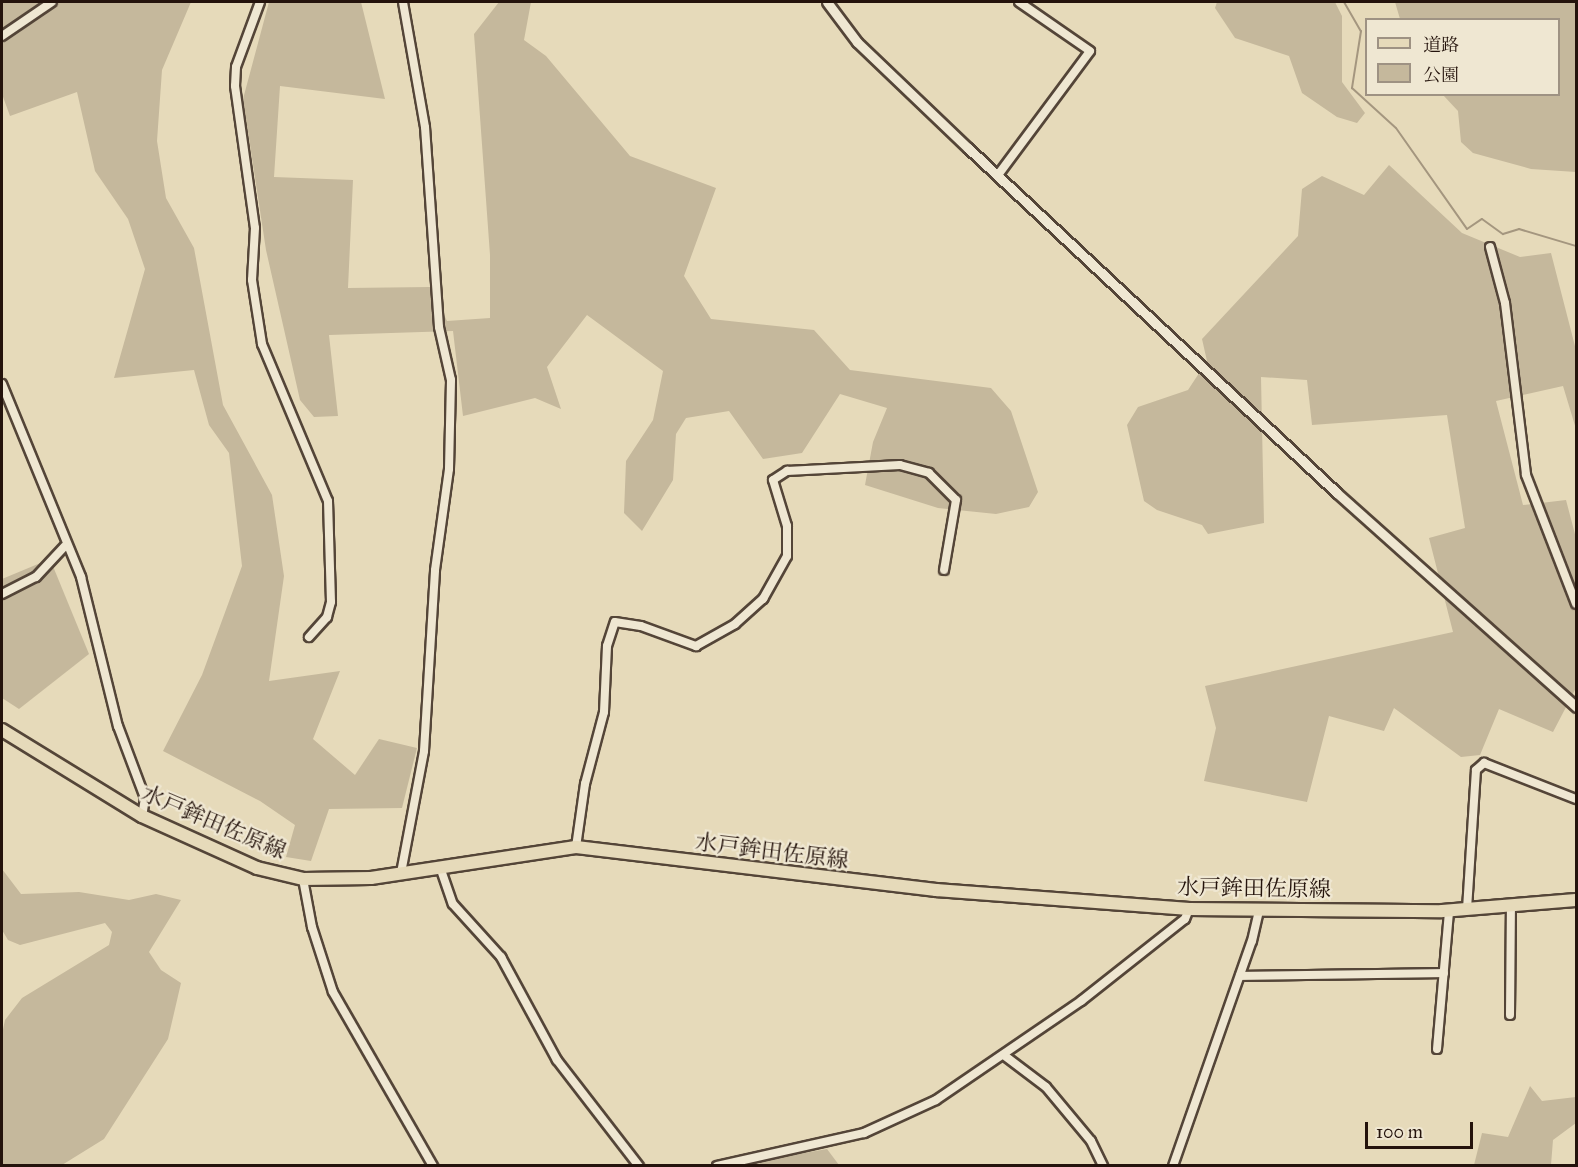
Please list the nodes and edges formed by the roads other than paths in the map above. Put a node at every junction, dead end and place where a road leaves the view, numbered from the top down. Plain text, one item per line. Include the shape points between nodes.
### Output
1 (52, 2) edge
2 (260, 2) edge
3 (403, 2) edge
4 (827, 2) edge
5 (1018, 2) edge
6 (2, 36) edge
7 (998, 175) junction
8 (1490, 247) dead end
9 (2, 384) edge
10 (65, 546) junction
11 (944, 570) dead end
12 (2, 594) edge
13 (1576, 604) edge
14 (309, 637) dead end
15 (1576, 707) edge
16 (2, 730) edge
17 (1576, 799) edge
18 (142, 816) junction
19 (576, 847) junction
20 (440, 867) junction
21 (401, 873) junction
22 (303, 879) junction
23 (1576, 900) edge
24 (1511, 905) junction
25 (1189, 909) junction
26 (1467, 909) junction
27 (1259, 910) junction
28 (1449, 910) junction
29 (1444, 973) junction
30 (1240, 976) junction
31 (1510, 1015) dead end
32 (1437, 1048) dead end
33 (1005, 1056) junction
34 (433, 1166) edge
35 (639, 1166) edge
36 (717, 1166) edge
37 (1102, 1166) edge
38 (1173, 1166) edge

1 - 6 street
2 - 14 street via 236,67 235,86 255,228 252,280 262,344 328,501 331,602 327,618
3 - 21 street via 426,137 439,327 451,380 449,469 435,570 424,751
4 - 7 street via 857,42
5 - 7 street via 1089,51
7 - 15 street via 1337,493
8 - 13 street via 1505,303 1526,475
9 - 10 street
10 - 12 street via 36,577
10 - 18 street via 81,577 118,726 145,798
11 - 19 street via 956,500 929,473 900,465 787,471 773,480 787,526 787,556 763,599 735,624 696,646 615,622 607,645 604,712 585,784
16 - 18 main road, 水戸鉾田佐原線
17 - 26 street via 1484,763 1476,770
18 - 22 main road, 水戸鉾田佐原線 via 257,868
19 - 20 main road, 水戸鉾田佐原線
19 - 25 main road, 水戸鉾田佐原線 via 877,884
20 - 21 main road, 水戸鉾田佐原線
20 - 35 street via 453,904 501,957 557,1060
21 - 22 main road, 水戸鉾田佐原線
22 - 34 street via 312,927 333,992
23 - 24 main road, 水戸鉾田佐原線
24 - 26 main road, 水戸鉾田佐原線
24 - 31 street
25 - 27 main road, 水戸鉾田佐原線
25 - 33 street via 1185,919
26 - 28 main road, 水戸鉾田佐原線
27 - 28 main road, 水戸鉾田佐原線
27 - 30 street
28 - 29 street
29 - 30 street
29 - 32 street
30 - 38 street
33 - 36 street via 936,1100 864,1133
33 - 37 street via 1046,1087 1091,1141

